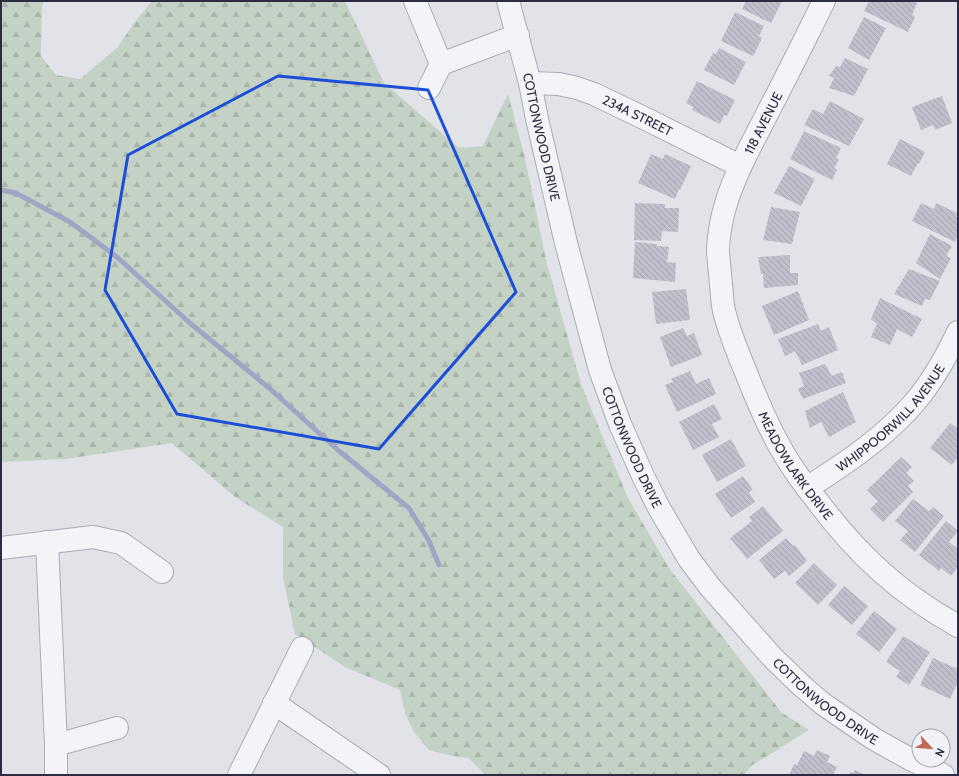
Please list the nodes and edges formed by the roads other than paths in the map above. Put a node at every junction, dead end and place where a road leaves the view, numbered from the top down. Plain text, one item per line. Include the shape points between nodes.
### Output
1 (415, 1) edge
2 (508, 1) edge
3 (824, 1) edge
4 (518, 35) junction
5 (441, 64) junction
6 (530, 83) junction
7 (429, 88) dead end
8 (740, 166) junction
9 (718, 250) joint
10 (958, 332) edge
11 (807, 488) junction
12 (47, 542) junction
13 (1, 548) edge
14 (162, 572) dead end
15 (958, 626) edge
16 (302, 648) dead end
17 (274, 703) junction
18 (117, 728) dead end
19 (56, 745) junction
20 (56, 775) edge
21 (239, 775) edge
22 (379, 775) edge
23 (943, 775) edge

1 - 5 street
2 - 4 street, COTTONWOOD DRIVE
3 - 8 street, 118 AVENUE
4 - 5 street
4 - 6 street, COTTONWOOD DRIVE
5 - 7 street
6 - 8 street, 234A STREET via 559,84 594,94
6 - 23 street, COTTONWOOD DRIVE via 566,243 600,370 620,424 652,495 672,531 710,587 772,658 802,686 823,704 874,739
8 - 9 street, 118 AVENUE via 723,216
9 - 11 street, MEADOWLARK DRIVE via 724,310 735,344 769,425 784,454
10 - 11 street, WHIPPOORWILL AVENUE via 932,379 899,420 864,450
11 - 15 street, MEADOWLARK DRIVE via 828,516 871,563 920,603
12 - 13 street
12 - 14 street via 92,537 121,543
12 - 19 street
16 - 17 street
17 - 21 street
17 - 22 street
18 - 19 street
19 - 20 street

